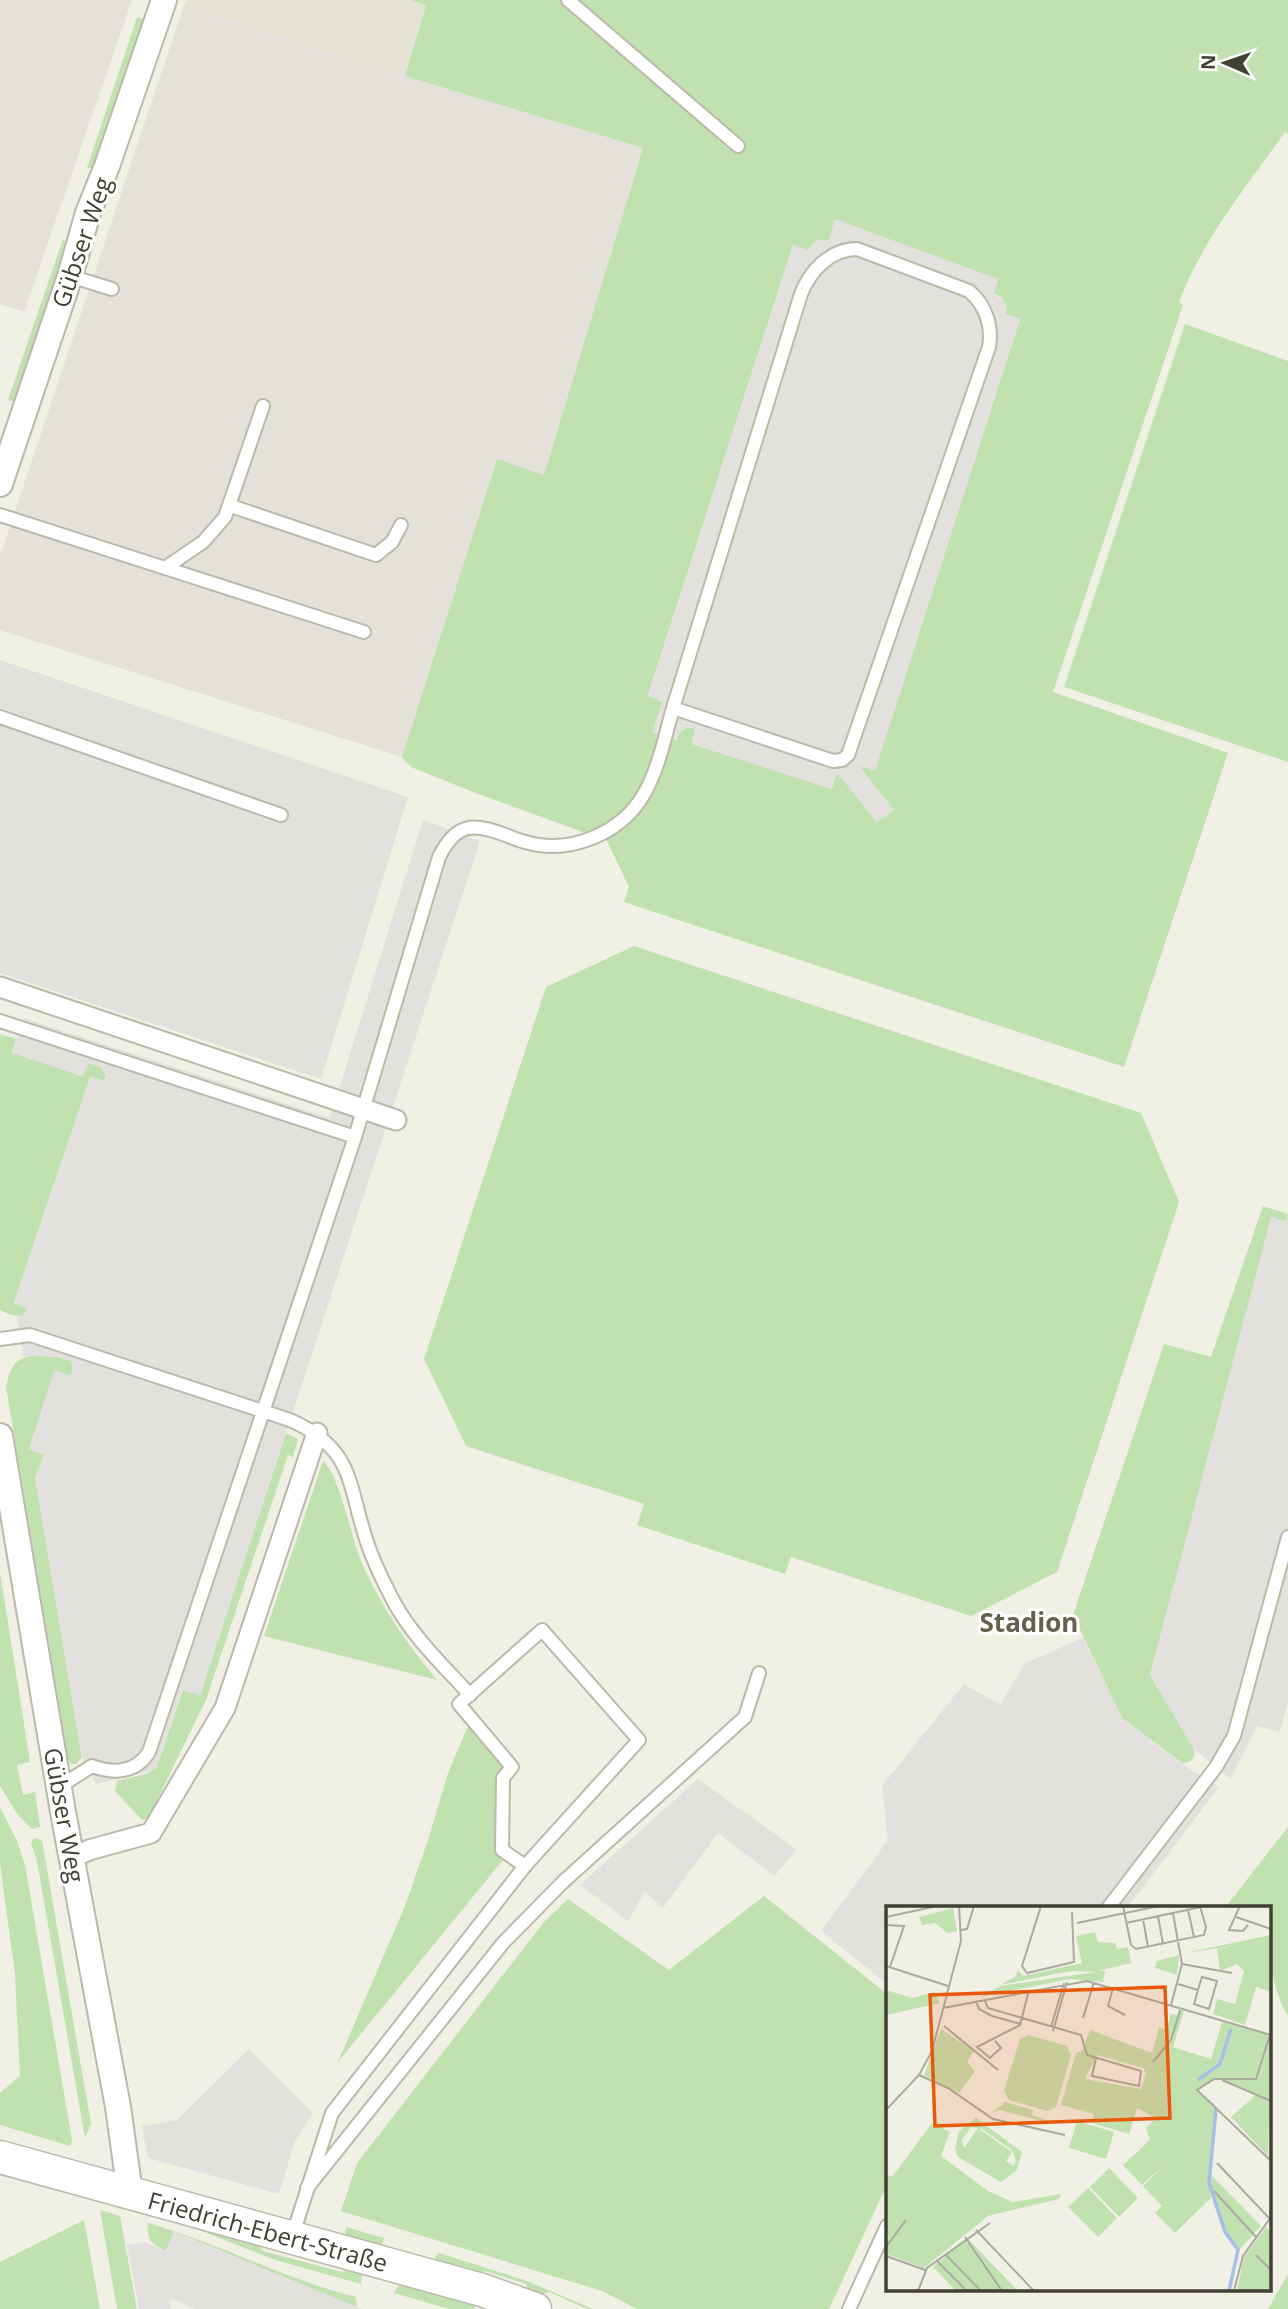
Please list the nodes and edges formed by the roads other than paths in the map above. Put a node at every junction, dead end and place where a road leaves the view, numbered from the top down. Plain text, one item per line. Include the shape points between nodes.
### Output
1 (164, 0) edge
2 (568, 0) edge
3 (738, 146) dead end
4 (69, 276) junction
5 (112, 289) dead end
6 (263, 407) dead end
7 (0, 484) edge
8 (231, 506) junction
9 (0, 515) edge
10 (401, 525) dead end
11 (165, 568) junction
12 (364, 632) dead end
13 (673, 708) junction
14 (0, 717) edge
15 (281, 815) dead end
16 (0, 987) edge
17 (0, 1021) edge
18 (363, 1109) junction
19 (396, 1120) dead end
20 (355, 1137) junction
21 (0, 1339) edge
22 (263, 1412) junction
23 (317, 1433) junction
24 (0, 1437) edge
25 (1288, 1537) edge
26 (759, 1673) dead end
27 (470, 1695) junction
28 (59, 1787) junction
29 (72, 1858) junction
30 (526, 1866) junction
31 (1110, 1906) edge
32 (0, 2157) edge
33 (307, 2188) junction
34 (130, 2193) junction
35 (886, 2228) edge
36 (292, 2238) junction
37 (535, 2309) edge
38 (849, 2309) edge

1 - 4 street, Gübser Weg
2 - 3 lane
4 - 5 lane
4 - 7 street, Gübser Weg
6 - 8 lane
8 - 10 lane via 376,555 392,542
8 - 11 lane via 203,542
9 - 11 lane
11 - 12 lane
13 - 13 lane via 808,280 833,255 857,249 970,290 987,320 989,347 848,755 833,761
13 - 18 lane via 645,793 604,831 586,841 558,847 475,828 461,831 449,841 439,857
14 - 15 lane
16 - 18 street
17 - 20 lane
18 - 19 street
18 - 20 lane
20 - 22 lane
21 - 22 lane via 30,1335
22 - 23 lane
22 - 28 lane via 149,1752 134,1767 110,1772 92,1766
23 - 27 lane via 334,1448 347,1473 368,1545 397,1607
23 - 29 street via 225,1709 151,1833
24 - 28 street, Gübser Weg
25 - 31 lane via 1234,1736 1216,1767
26 - 33 lane via 745,1717 563,1882 503,1943
27 - 30 lane via 459,1704 512,1767 503,1778 502,1850
27 - 30 lane via 542,1630 639,1741
28 - 29 street, Gübser Weg
29 - 34 street, Gübser Weg
30 - 33 lane via 332,2113
32 - 34 street, Friedrich-Ebert-Straße
33 - 36 lane
34 - 36 street, Friedrich-Ebert-Straße
35 - 38 lane
36 - 37 street, Friedrich-Ebert-Straße

